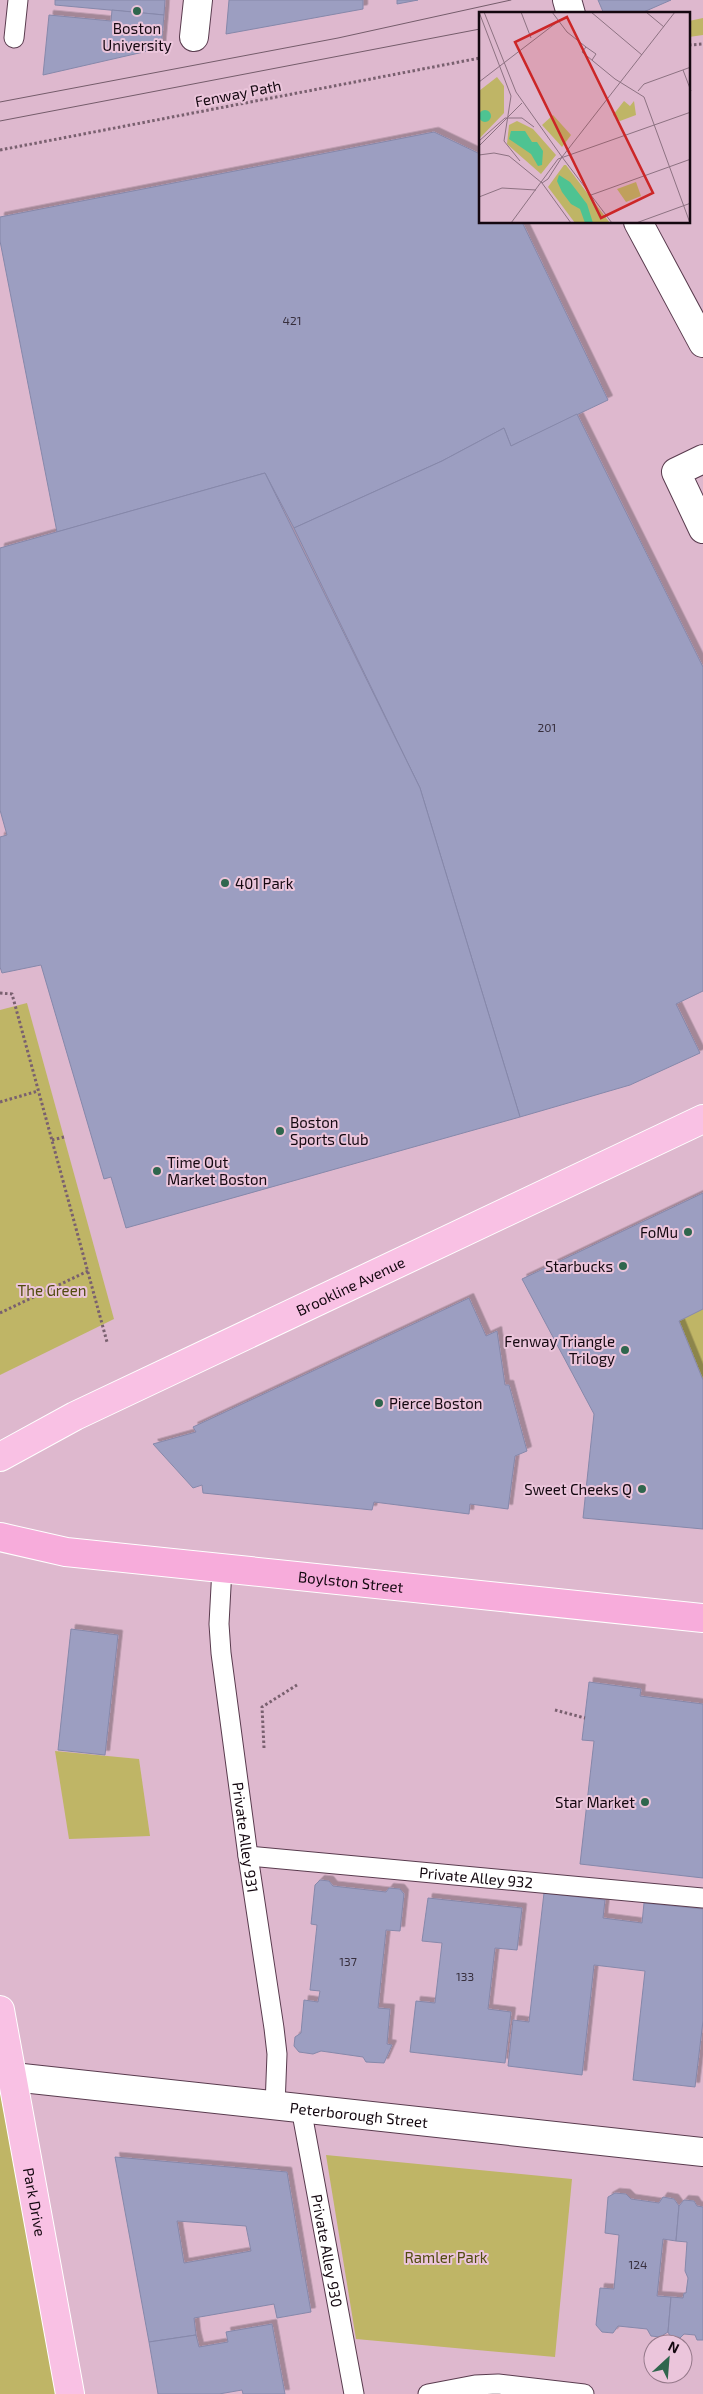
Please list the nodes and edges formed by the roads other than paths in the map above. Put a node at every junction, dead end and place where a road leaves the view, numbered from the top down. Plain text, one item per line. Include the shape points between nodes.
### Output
1 (18, 0) edge
2 (198, 0) edge
3 (194, 37) dead end
4 (14, 38) dead end
5 (639, 224) edge
6 (703, 343) edge
7 (703, 459) edge
8 (703, 529) edge
9 (703, 1119) edge
10 (0, 1457) edge
11 (0, 1537) edge
12 (222, 1568) junction
13 (703, 1618) edge
14 (248, 1856) junction
15 (703, 1898) edge
16 (0, 2010) edge
17 (13, 2077) junction
18 (288, 2107) junction
19 (703, 2152) edge
20 (70, 2394) edge
21 (354, 2394) edge
22 (428, 2394) edge
23 (584, 2394) edge

1 - 4 lane
2 - 3 street
5 - 6 street
7 - 8 street via 676,472
9 - 10 main road, Brookline Avenue via 75,1416
11 - 12 highway, Boylston Street via 66,1552
12 - 13 highway, Boylston Street
12 - 14 lane, Private Alley 931 via 219,1624
14 - 15 lane, Private Alley 932
14 - 18 lane, Private Alley 931 via 277,2054
16 - 17 main road, Park Drive
17 - 18 street, Peterborough Street
17 - 20 main road, Park Drive
18 - 19 street, Peterborough Street
18 - 21 lane, Private Alley 930
22 - 23 lane via 498,2384

